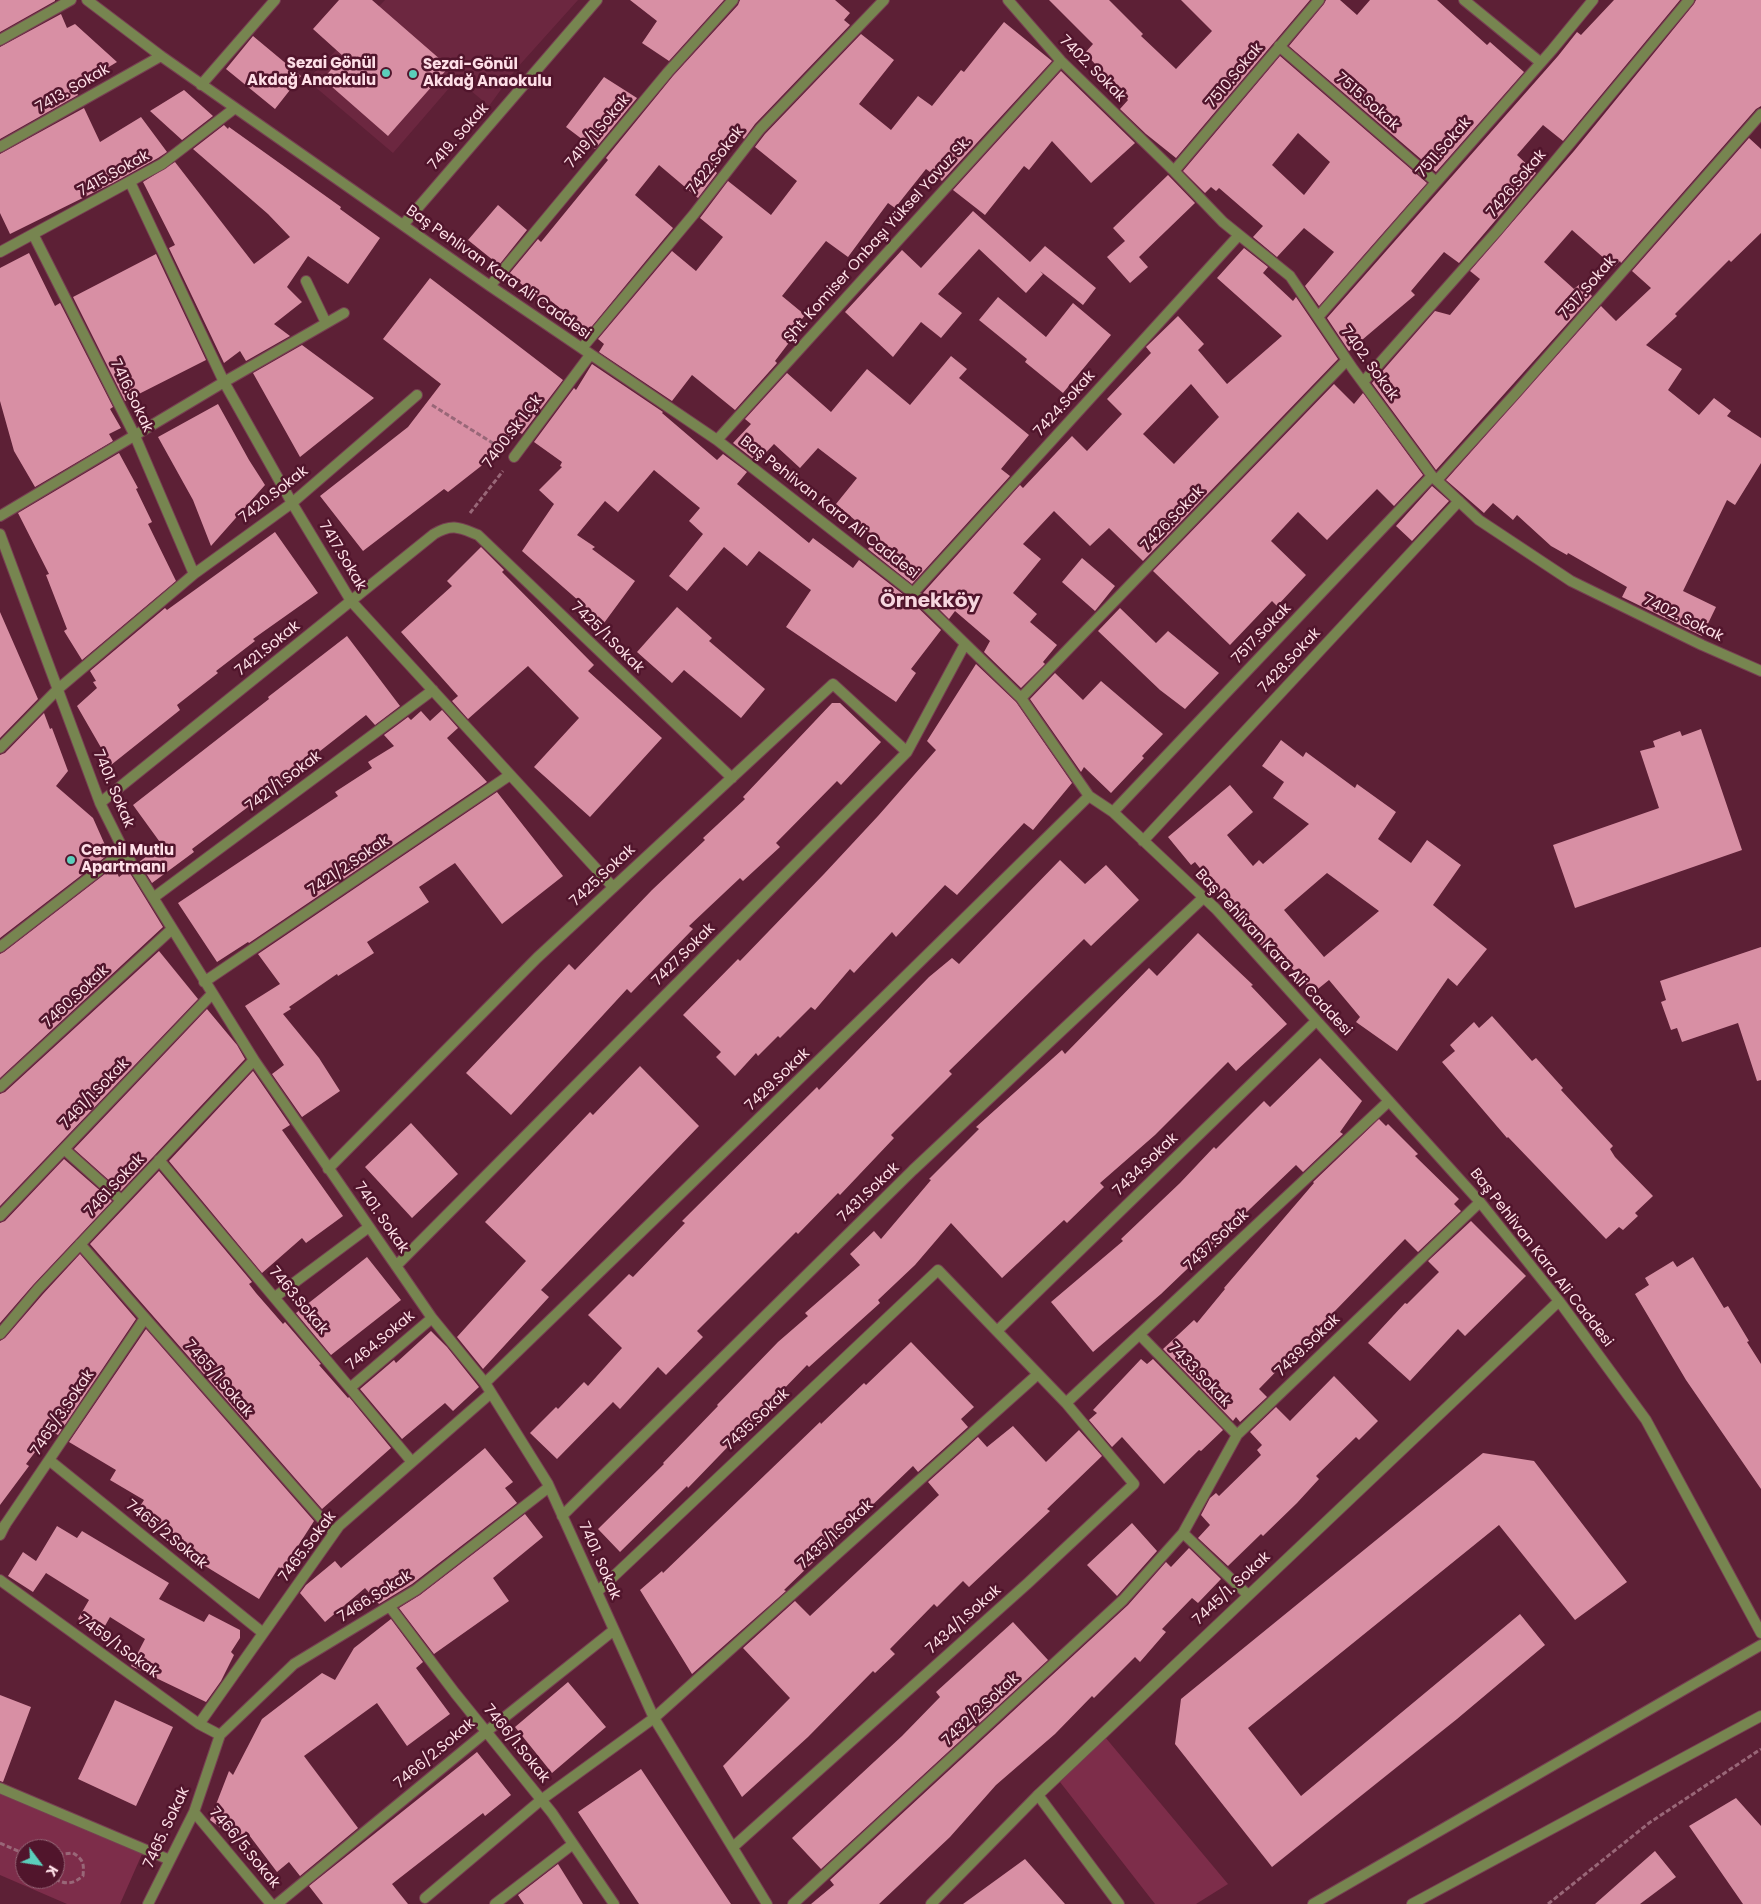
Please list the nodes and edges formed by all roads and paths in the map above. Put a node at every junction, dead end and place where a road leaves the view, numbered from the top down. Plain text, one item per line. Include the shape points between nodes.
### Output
1 (71, 0) edge
2 (87, 0) edge
3 (275, 0) edge
4 (597, 0) edge
5 (733, 0) edge
6 (884, 0) edge
7 (1008, 0) edge
8 (1319, 0) edge
9 (1464, 0) edge
10 (1593, 0) edge
11 (1689, 0) edge
12 (0, 40) edge
13 (1279, 46) junction
14 (161, 56) junction
15 (1061, 61) junction
16 (1540, 62) junction
17 (201, 84) junction
18 (235, 108) junction
19 (1761, 114) edge
20 (0, 147) edge
21 (1174, 171) junction
22 (1435, 181) junction
23 (130, 182) junction
24 (402, 225) junction
25 (33, 234) junction
26 (1239, 235) junction
27 (0, 252) edge
28 (306, 281) dead end
29 (490, 286) junction
30 (344, 312) dead end
31 (1318, 317) junction
32 (326, 323) junction
33 (586, 351) junction
34 (1347, 360) junction
35 (224, 382) junction
36 (1363, 382) junction
37 (417, 395) joint
38 (135, 436) junction
39 (717, 440) junction
40 (514, 457) junction
41 (1434, 478) junction
42 (1459, 501) junction
43 (292, 503) junction
44 (0, 516) edge
45 (458, 527) junction
46 (1, 541) edge
47 (194, 574) junction
48 (913, 593) junction
49 (351, 601) junction
50 (965, 644) junction
51 (1761, 671) edge
52 (58, 689) junction
53 (433, 690) junction
54 (1021, 698) junction
55 (0, 748) edge
56 (907, 752) junction
57 (510, 775) junction
58 (732, 778) junction
59 (1089, 796) junction
60 (100, 803) junction
61 (1113, 812) junction
62 (1143, 841) junction
63 (124, 852) junction
64 (613, 887) junction
65 (152, 898) junction
66 (1204, 898) junction
67 (172, 929) junction
68 (0, 947) edge
69 (204, 982) junction
70 (212, 994) junction
71 (1316, 1021) junction
72 (254, 1060) junction
73 (0, 1087) edge
74 (1389, 1101) junction
75 (64, 1149) junction
76 (159, 1160) junction
77 (328, 1168) junction
78 (121, 1200) junction
79 (1480, 1202) junction
80 (0, 1216) edge
81 (369, 1227) junction
82 (80, 1244) junction
83 (396, 1266) junction
84 (275, 1297) junction
85 (1559, 1301) junction
86 (145, 1318) junction
87 (432, 1318) junction
88 (997, 1331) junction
89 (0, 1334) edge
90 (1140, 1335) junction
91 (1038, 1374) junction
92 (485, 1383) junction
93 (350, 1388) junction
94 (490, 1392) junction
95 (1066, 1403) junction
96 (1237, 1435) junction
97 (49, 1460) junction
98 (412, 1462) junction
99 (549, 1487) junction
100 (562, 1516) junction
101 (334, 1533) junction
102 (1183, 1533) junction
103 (0, 1535) edge
104 (0, 1580) edge
105 (597, 1592) junction
106 (1248, 1595) junction
107 (390, 1606) junction
108 (614, 1630) junction
109 (1761, 1632) edge
110 (263, 1633) junction
111 (1761, 1645) edge
112 (1761, 1716) edge
113 (654, 1718) junction
114 (199, 1724) junction
115 (486, 1732) junction
116 (220, 1734) junction
117 (1761, 1749) edge
118 (0, 1788) edge
119 (1038, 1795) junction
120 (541, 1800) junction
121 (194, 1812) junction
122 (0, 1843) edge
123 (573, 1844) junction
124 (732, 1847) junction
125 (15, 1850) edge
126 (65, 1854) edge
127 (170, 1860) junction
128 (65, 1883) edge
129 (425, 1898) dead end
130 (148, 1904) edge
131 (270, 1904) edge
132 (277, 1904) edge
133 (495, 1904) edge
134 (614, 1904) edge
135 (767, 1904) edge
136 (793, 1904) edge
137 (930, 1904) edge
138 (1119, 1904) edge
139 (1313, 1904) edge
140 (1412, 1904) edge
141 (1548, 1904) edge

1 - 12 street
2 - 14 street, Baş Pehlivan Kara Ali Caddesi
3 - 17 street
4 - 24 street, 7419. Sokak
5 - 29 street, 7419/1.Sokak via 668,72
6 - 33 street, 7422.Sokak via 760,129
7 - 15 street, 7402. Sokak
8 - 13 street, 7510.Sokak
9 - 16 street
10 - 16 street, 7511.Sokak
11 - 36 street, 7426.Sokak via 1497,231
13 - 21 street, 7510.Sokak
13 - 22 street, 7515.Sokak
14 - 17 street, Baş Pehlivan Kara Ali Caddesi
14 - 20 street, 7413. Sokak
15 - 21 street, 7402. Sokak
15 - 39 street, Şht. Komiser Onbaşı Yüksel Yavuz Sk.
16 - 22 street, 7511.Sokak
17 - 18 street, Baş Pehlivan Kara Ali Caddesi
18 - 23 street, 7415.Sokak via 162,164
18 - 24 street, Baş Pehlivan Kara Ali Caddesi
19 - 41 street, 7517.Sokak via 1515,394
21 - 26 street, 7402. Sokak
22 - 31 street, 7511.Sokak
23 - 25 street, 7415.Sokak
23 - 35 street, 7417.Sokak
24 - 29 street, Baş Pehlivan Kara Ali Caddesi
25 - 27 street, 7415.Sokak
25 - 38 street, 7416.Sokak
26 - 31 street, 7402. Sokak via 1290,276
26 - 48 street, 7424.Sokak
28 - 32 street
29 - 33 street, Baş Pehlivan Kara Ali Caddesi
30 - 32 street
31 - 34 street, 7402. Sokak
32 - 35 street
33 - 39 street, Baş Pehlivan Kara Ali Caddesi
33 - 40 street, 7400.Sk 1.Çk
34 - 36 street, 7402. Sokak
34 - 54 street, 7426.Sokak
35 - 38 street
35 - 43 street, 7417.Sokak
36 - 41 street, 7402. Sokak
37 - 40 path
37 - 43 street, 7420.Sokak
38 - 44 street
38 - 47 street, 7416.Sokak
39 - 48 street, Baş Pehlivan Kara Ali Caddesi
40 - 45 path, 7400.Sk 1.Çk
41 - 42 street, 7402. Sokak
41 - 61 street, 7517.Sokak
42 - 51 street, 7402. Sokak via 1479,520 1571,581
42 - 62 street, 7428.Sokak
43 - 47 street, 7420.Sokak
43 - 49 street, 7417.Sokak
45 - 49 street, 7421.Sokak via 442,529 434,534
45 - 58 street, 7425/1.Sokak via 478,535
46 - 52 street, 7401. Sokak
47 - 52 street, 7420.Sokak
48 - 50 street, Baş Pehlivan Kara Ali Caddesi
49 - 53 street, 7417.Sokak
49 - 60 street, 7421.Sokak
50 - 54 street, Baş Pehlivan Kara Ali Caddesi
50 - 56 street, 7427.Sokak
52 - 55 street, 7420.Sokak
52 - 60 street, 7401. Sokak
53 - 57 street, 7417.Sokak
53 - 65 street, 7421/1.Sokak
54 - 59 street, Baş Pehlivan Kara Ali Caddesi
56 - 58 street, 7425.Sokak via 833,684
56 - 83 street, 7427.Sokak
57 - 64 street, 7417.Sokak
57 - 69 street, 7421/2.Sokak
58 - 64 street, 7425.Sokak
59 - 61 street, Baş Pehlivan Kara Ali Caddesi
59 - 92 street, 7429.Sokak
60 - 63 street, 7401. Sokak
61 - 62 street, Baş Pehlivan Kara Ali Caddesi
62 - 66 street, Baş Pehlivan Kara Ali Caddesi
63 - 65 street, 7401. Sokak
63 - 68 street
64 - 77 street, 7425.Sokak via 537,958
65 - 67 street, 7401. Sokak
66 - 71 street, Baş Pehlivan Kara Ali Caddesi
66 - 100 street, 7431.Sokak via 913,1170
67 - 69 street, 7401. Sokak
67 - 73 street, 7460.Sokak
69 - 70 street, 7401. Sokak
70 - 72 street, 7401. Sokak
70 - 75 street, 7461/1.Sokak
71 - 74 street, Baş Pehlivan Kara Ali Caddesi
71 - 88 street, 7434.Sokak
72 - 76 street, 7461.Sokak
72 - 77 street, 7401. Sokak
74 - 79 street, Baş Pehlivan Kara Ali Caddesi
74 - 90 street, 7437.Sokak
75 - 78 street
75 - 80 street, 7461/1.Sokak
76 - 78 street, 7461.Sokak
76 - 84 street, 7463.Sokak
77 - 81 street, 7401. Sokak
78 - 82 street, 7461.Sokak
79 - 85 street, Baş Pehlivan Kara Ali Caddesi
79 - 96 street, 7439.Sokak
81 - 83 street, 7401. Sokak
81 - 84 street
82 - 86 street, 7465/1.Sokak
82 - 89 street, 7461.Sokak
83 - 87 street, 7401. Sokak
84 - 93 street, 7463.Sokak
85 - 106 street, 7445/1. Sokak
85 - 109 street, Baş Pehlivan Kara Ali Caddesi via 1646,1420
86 - 97 street, 7465/3.Sokak
86 - 101 street, 7465/1.Sokak
87 - 92 street, 7401. Sokak
87 - 93 street, 7464.Sokak
88 - 91 street
88 - 105 street, 7435.Sokak via 938,1270
90 - 95 street, 7437.Sokak
90 - 96 street, 7433.Sokak
91 - 95 street
91 - 113 street, 7435/1.Sokak
92 - 94 street, 7401. Sokak
93 - 98 street, 7463.Sokak
94 - 98 street, 7465.Sokak
94 - 99 street, 7401. Sokak
95 - 124 street, 7434/1.Sokak via 1134,1484
96 - 102 street, 7439.Sokak
97 - 103 street, 7465/3.Sokak
97 - 110 street, 7465/2.Sokak
98 - 101 street, 7465.Sokak
99 - 100 street, 7401. Sokak
99 - 107 street, 7466.Sokak via 416,1590
100 - 105 street, 7401. Sokak
101 - 110 street, 7465.Sokak
102 - 106 street
102 - 136 street, 7432/2.Sokak via 1123,1600
104 - 114 street, 7459/1.Sokak
105 - 108 street, 7401. Sokak
106 - 119 street, 7445/1. Sokak
107 - 115 street, 7466/1.Sokak
107 - 116 street, 7466.Sokak via 294,1664
108 - 113 street, 7401. Sokak
108 - 115 street, 7466/2.Sokak
110 - 114 street, 7465.Sokak
111 - 139 street
112 - 140 street
113 - 120 street, 7435/1.Sokak
113 - 124 street, 7401. Sokak
114 - 116 street, 7459/1.Sokak
115 - 120 street, 7466/1.Sokak
115 - 132 street, 7466/2.Sokak
116 - 121 street, 7465. Sokak
117 - 141 path via 1650,1823
118 - 127 street
119 - 137 street, 7445/1. Sokak
119 - 138 street
120 - 123 street, 7466/1.Sokak
120 - 129 street, 7435/1.Sokak
121 - 127 street, 7465. Sokak
121 - 131 street, 7466/5.Sokak
122 - 125 path
123 - 133 street
123 - 134 street, 7466/1.Sokak
124 - 135 street, 7401. Sokak
126 - 128 path via 73,1853 84,1864 83,1876 74,1883
127 - 130 street, 7465. Sokak

